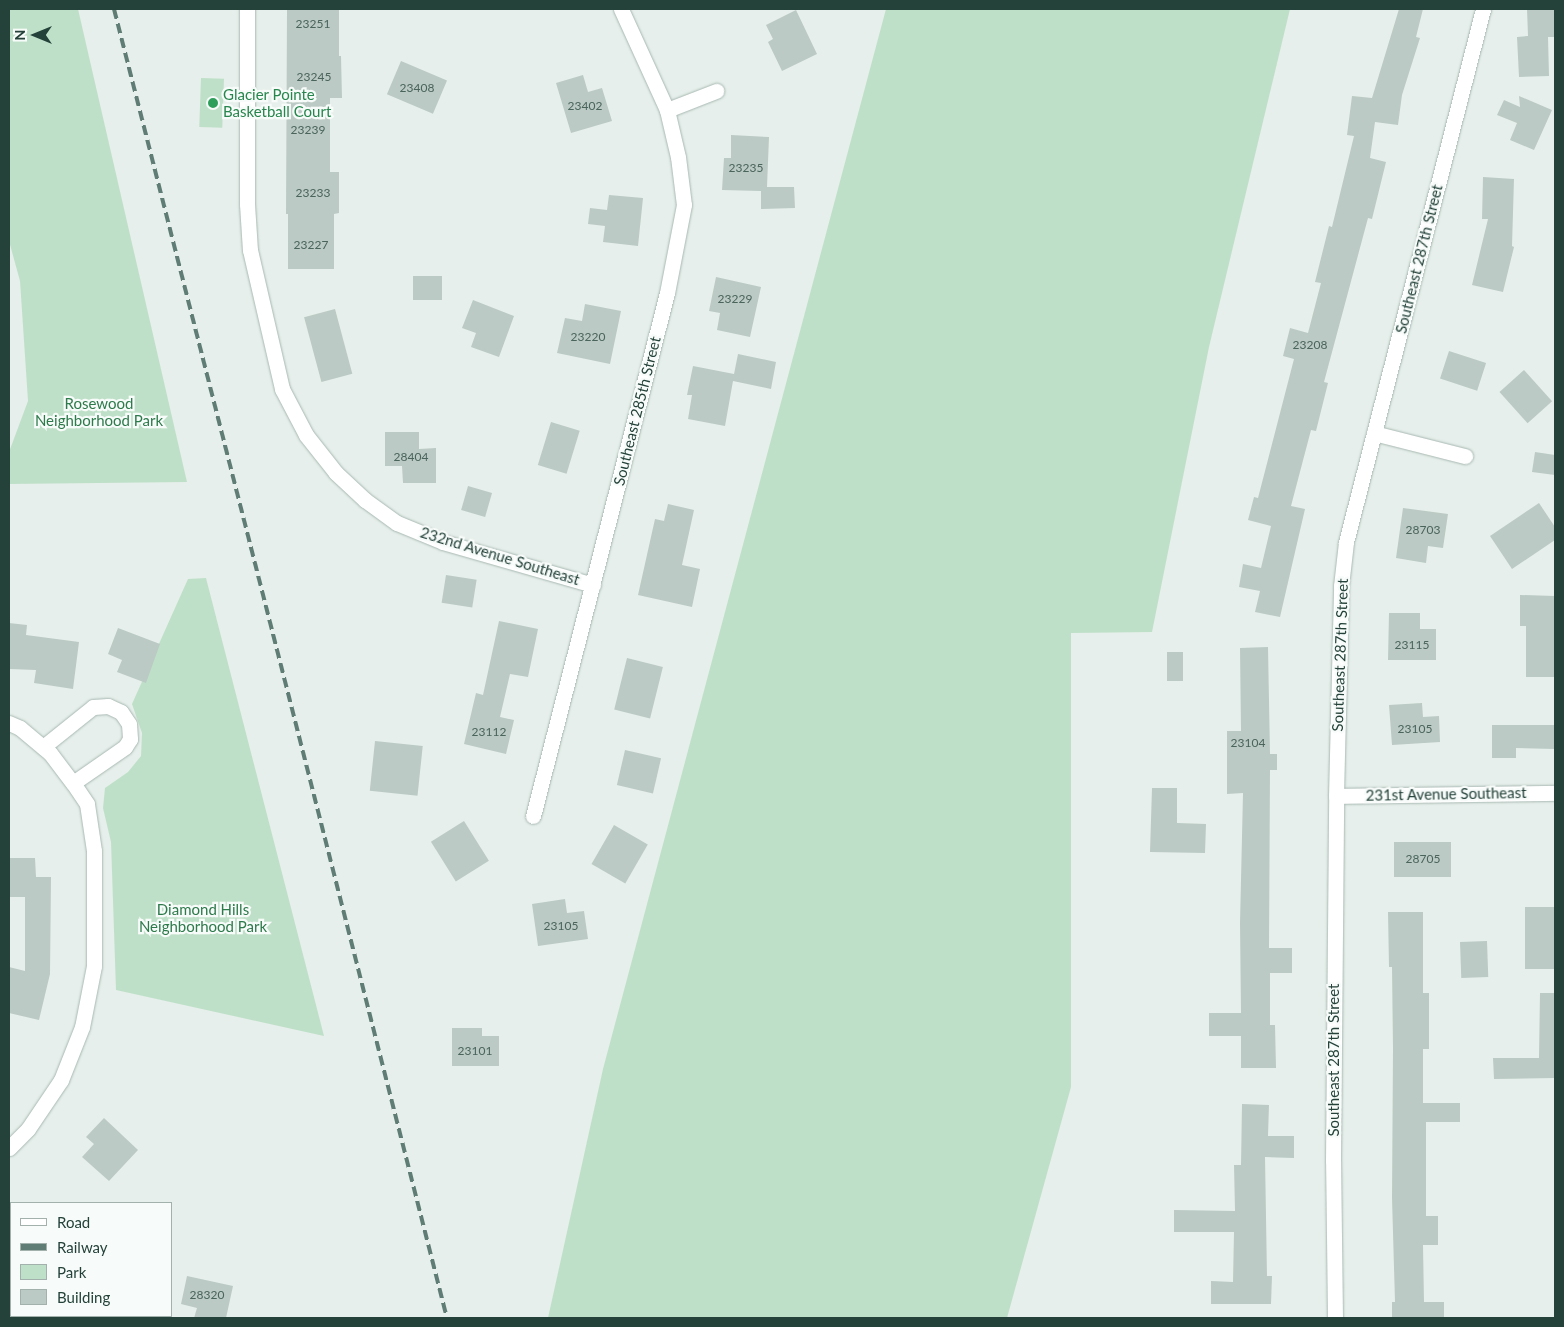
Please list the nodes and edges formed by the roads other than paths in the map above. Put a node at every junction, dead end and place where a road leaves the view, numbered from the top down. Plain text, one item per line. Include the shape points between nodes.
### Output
1 (246, 9) edge
2 (621, 9) edge
3 (1483, 9) edge
4 (716, 91) dead end
5 (667, 110) junction
6 (1374, 433) junction
7 (1465, 456) dead end
8 (593, 585) junction
9 (9, 723) edge
10 (43, 747) junction
11 (73, 783) junction
12 (1555, 793) edge
13 (1336, 796) junction
14 (533, 816) dead end
15 (9, 1148) edge
16 (1335, 1318) edge

1 - 8 street, 232nd Avenue Southeast via 250,250 282,389 306,435 336,473 397,523 443,542
2 - 5 street, Southeast 285th Street
3 - 6 street, Southeast 287th Street
4 - 5 street
5 - 8 street, Southeast 285th Street via 678,157 684,205 665,302
6 - 7 street
6 - 13 street, Southeast 287th Street via 1346,542 1341,586
8 - 14 street, Southeast 285th Street
9 - 10 street
10 - 11 street
10 - 11 street via 93,707 108,706 121,712 128,724 130,740 125,747
11 - 15 street via 87,804 94,851 94,966 82,1027 61,1080 28,1129
12 - 13 street, 231st Avenue Southeast
13 - 16 street, Southeast 287th Street

